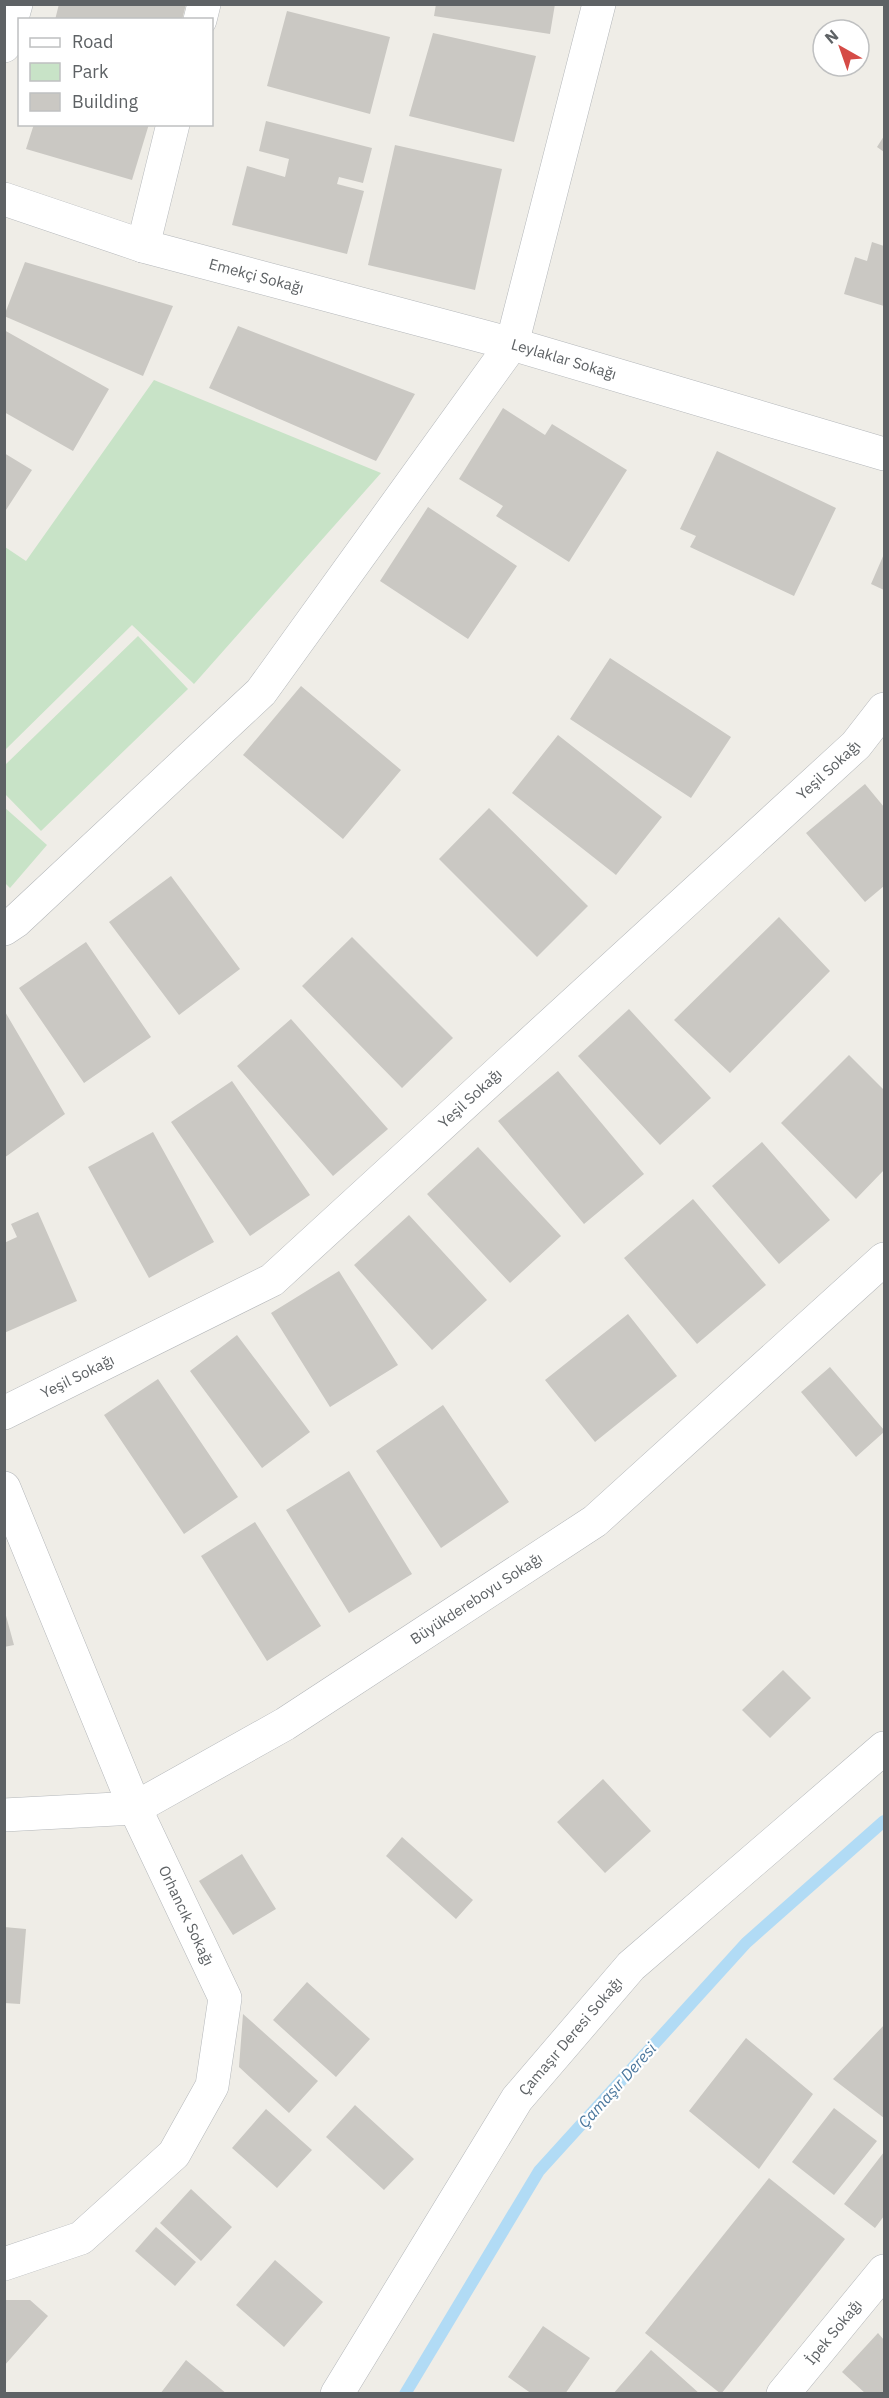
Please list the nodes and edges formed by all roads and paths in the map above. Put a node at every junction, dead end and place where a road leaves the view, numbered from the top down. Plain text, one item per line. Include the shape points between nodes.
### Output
1 (16, 4) edge
2 (599, 4) edge
3 (4, 46) edge
4 (173, 126) edge
5 (4, 199) edge
6 (143, 246) junction
7 (512, 344) junction
8 (885, 454) edge
9 (885, 709) edge
10 (4, 929) edge
11 (885, 1258) edge
12 (4, 1413) edge
13 (4, 1488) edge
14 (885, 1748) edge
15 (135, 1808) junction
16 (4, 1815) edge
17 (4, 2264) edge
18 (885, 2271) edge
19 (337, 2394) edge
20 (783, 2394) edge

1 - 3 street
2 - 7 street, Leylaklar Sokağı
4 - 6 street
5 - 6 street, Emekçi Sokağı
6 - 7 street, Emekçi Sokağı
7 - 8 street, Leylaklar Sokağı
7 - 10 street via 261,692
9 - 12 street, Yeşil Sokağı via 856,745 272,1280
11 - 15 street, Büyükdereboyu Sokağı via 595,1521 285,1724
13 - 15 street, Orhancık Sokağı
14 - 19 street, Çamaşır Deresi Sokağı via 631,1966 517,2098
15 - 16 street, Büyükdereboyu Sokağı
15 - 17 street, Orhancık Sokağı via 225,1998 212,2086 174,2154 81,2238
18 - 20 street, İpek Sokağı

